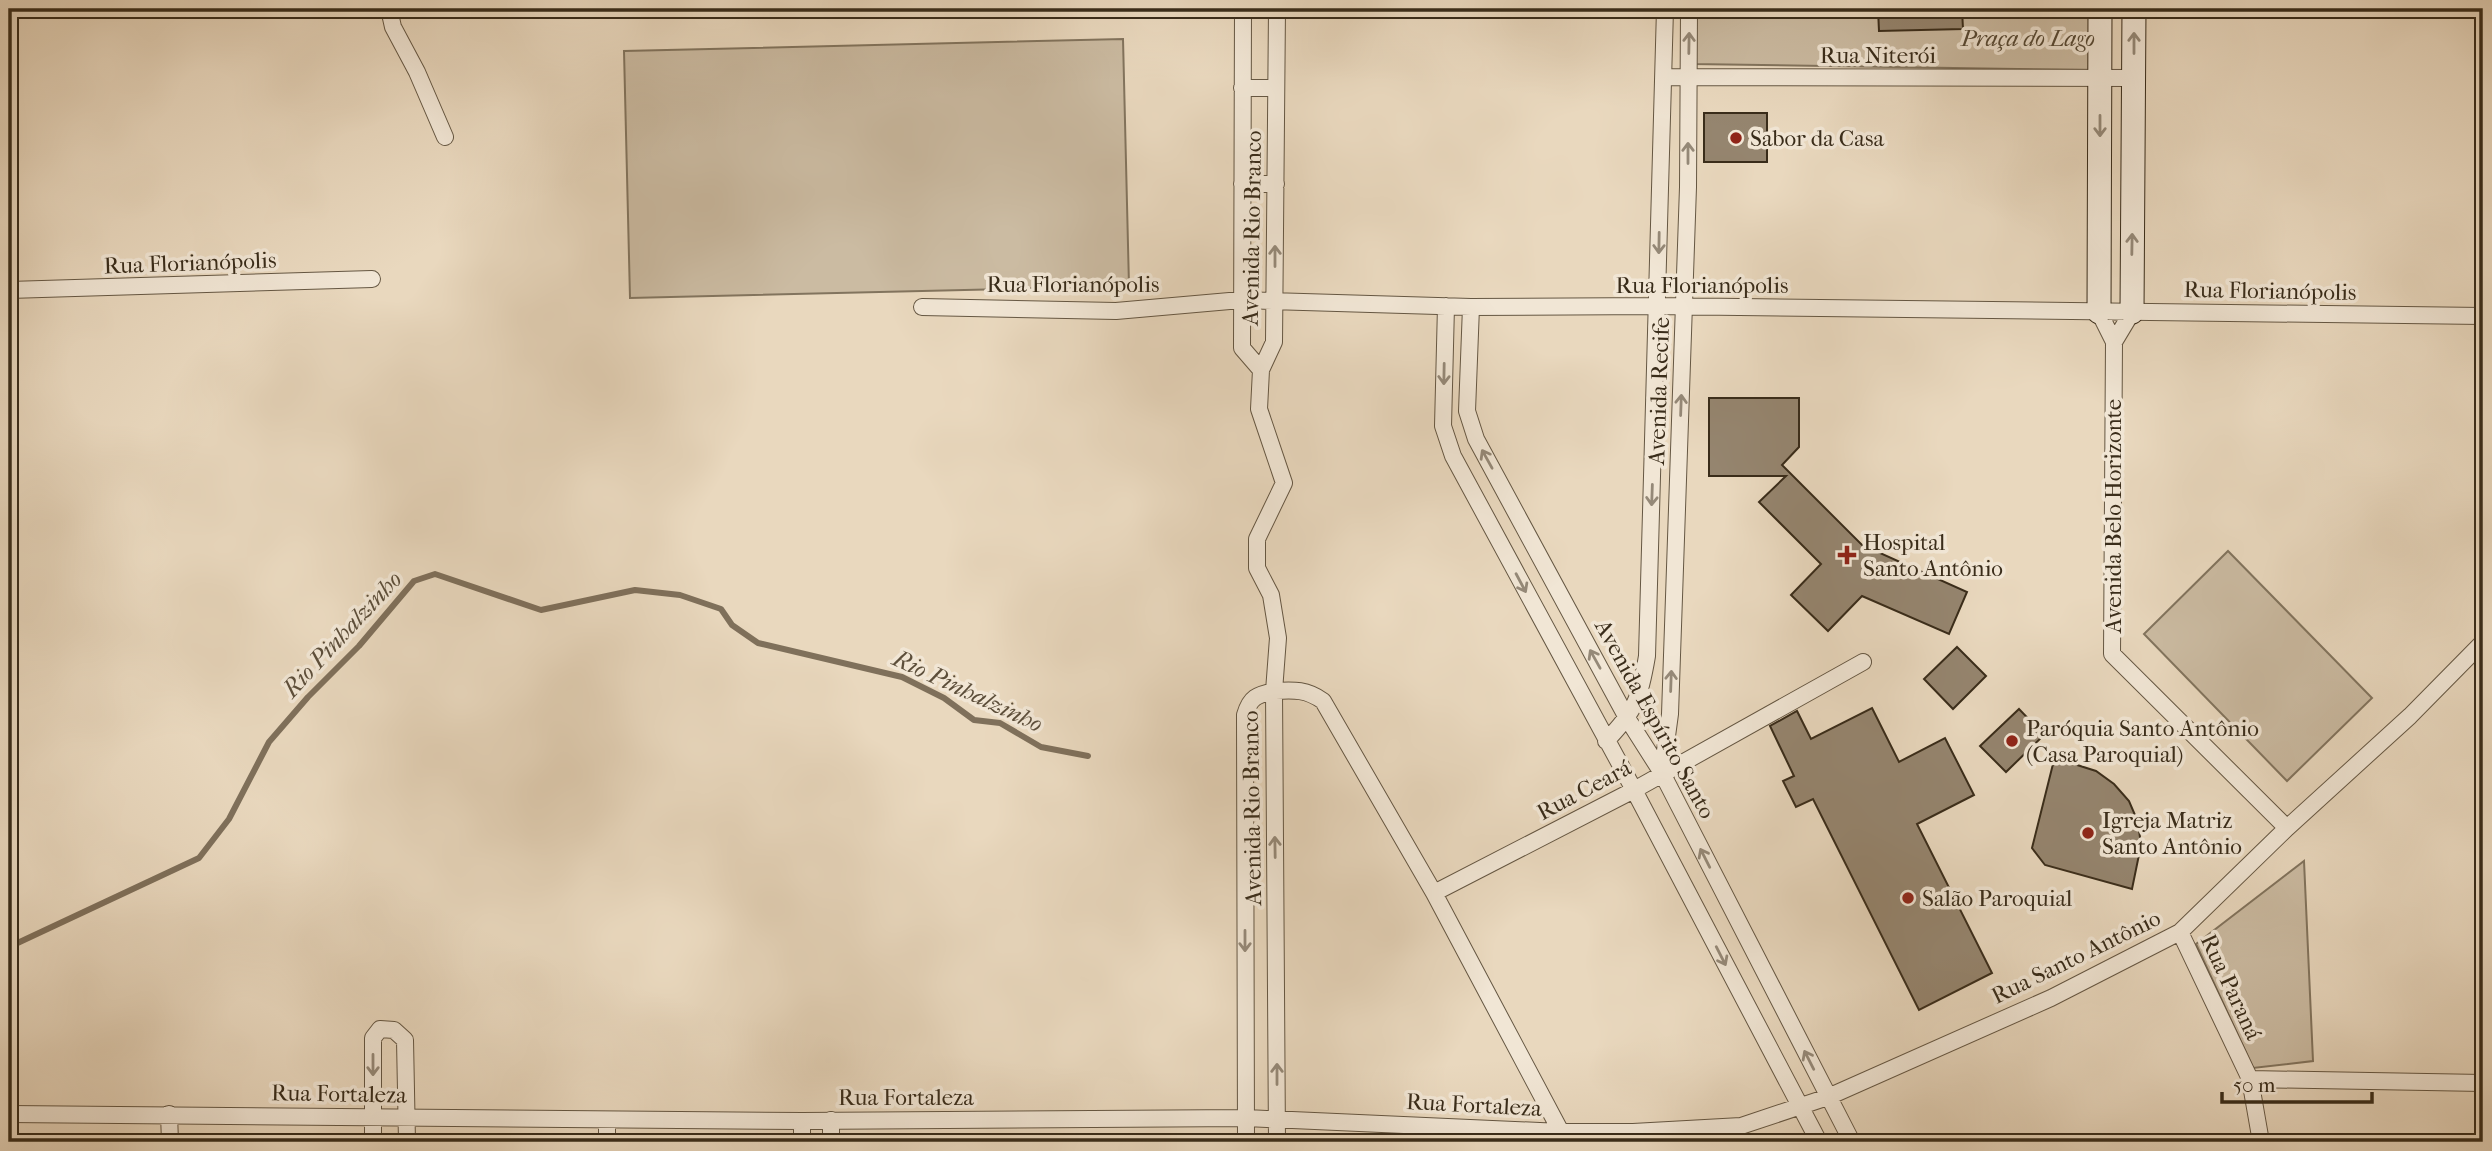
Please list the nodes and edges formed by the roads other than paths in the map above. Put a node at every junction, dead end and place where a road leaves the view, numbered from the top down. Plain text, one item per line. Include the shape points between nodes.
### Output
1 (390, 9) edge
2 (1243, 9) edge
3 (1277, 9) edge
4 (1665, 9) edge
5 (1689, 9) edge
6 (2100, 9) edge
7 (2134, 9) edge
8 (1664, 77) junction
9 (1688, 77) junction
10 (2100, 78) junction
11 (2134, 78) junction
12 (1242, 88) junction
13 (1276, 88) junction
14 (445, 138) dead end
15 (1242, 184) junction
16 (1276, 184) junction
17 (1661, 186) junction
18 (1688, 187) junction
19 (372, 279) dead end
20 (9, 290) edge
21 (1241, 300) junction
22 (1275, 300) junction
23 (1446, 306) junction
24 (1658, 306) junction
25 (922, 307) dead end
26 (1471, 307) junction
27 (1684, 307) junction
28 (2099, 312) junction
29 (2132, 312) junction
30 (2483, 316) edge
31 (2114, 342) junction
32 (1261, 370) junction
33 (1654, 452) junction
34 (1679, 454) junction
35 (2483, 642) edge
36 (1863, 662) dead end
37 (1274, 691) junction
38 (1628, 718) junction
39 (1606, 741) junction
40 (1662, 773) junction
41 (1634, 790) junction
42 (2287, 828) junction
43 (1245, 892) junction
44 (1276, 892) junction
45 (1434, 893) junction
46 (1734, 914) junction
47 (1706, 928) junction
48 (2180, 932) junction
49 (1246, 995) junction
50 (1277, 996) junction
51 (2250, 1079) junction
52 (2483, 1083) edge
53 (1828, 1097) junction
54 (1800, 1107) junction
55 (9, 1114) edge
56 (169, 1114) junction
57 (373, 1117) junction
58 (407, 1118) junction
59 (1246, 1118) junction
60 (1278, 1119) junction
61 (607, 1120) junction
62 (831, 1120) junction
63 (802, 1121) junction
64 (1560, 1132) junction
65 (1662, 1136) edge
66 (1633, 1137) edge
67 (170, 1142) edge
68 (373, 1142) edge
69 (407, 1142) edge
70 (607, 1142) edge
71 (802, 1142) edge
72 (831, 1142) edge
73 (1246, 1142) edge
74 (1277, 1142) edge
75 (1819, 1142) edge
76 (1852, 1142) edge
77 (2261, 1142) edge

1 - 14 street via 393,27
2 - 12 street, Avenida Rio Branco
3 - 13 street, Avenida Rio Branco
4 - 8 street, Avenida Recife
9 -> 5 street, Avenida Recife
6 - 10 street, Avenida Belo Horizonte
11 -> 7 street
8 - 9 street, Rua Niterói
8 - 17 street, Avenida Recife
9 - 10 street, Rua Niterói
18 -> 9 street, Avenida Recife
10 - 11 street, Rua Niterói
10 -> 28 street, Avenida Belo Horizonte
29 -> 11 street
12 - 13 street
12 - 15 street, Avenida Rio Branco
13 - 16 street, Avenida Rio Branco
15 - 16 street
15 - 21 street, Avenida Rio Branco
22 -> 16 street, Avenida Rio Branco
17 - 18 street
17 -> 24 street, Avenida Recife
18 - 27 street, Avenida Recife
19 - 20 street, Rua Florianópolis
21 - 22 street, Rua Florianópolis
21 - 25 street, Rua Florianópolis via 1116,311
21 - 32 street, Avenida Rio Branco via 1242,348
22 - 23 street, Rua Florianópolis
22 - 32 street, Avenida Rio Branco via 1274,342
23 - 26 street, Rua Florianópolis
23 -> 39 street via 1443,426 1453,456
24 - 26 street, Rua Florianópolis
24 - 27 street, Rua Florianópolis
24 - 33 street, Avenida Recife
38 -> 26 street, Avenida Espírito Santo via 1476,439 1467,411
27 - 28 street, Rua Florianópolis
34 -> 27 street, Avenida Recife
28 - 29 street, Rua Florianópolis
28 - 31 street, Avenida Belo Horizonte
29 - 30 street, Rua Florianópolis
29 - 31 street
31 - 42 street, Avenida Belo Horizonte via 2112,654
32 - 37 street via 1259,408 1284,483 1257,539 1257,568 1271,595 1278,638
33 - 34 street
33 -> 38 street, Avenida Recife via 1647,656 1642,690
40 -> 34 street, Avenida Recife via 1670,714
35 - 42 street, Rua Santo Antônio
36 - 40 street, Rua Ceará
37 - 43 street, Avenida Rio Branco via 1257,695 1248,703 1245,715
44 -> 37 street, Avenida Rio Branco
37 - 45 street via 1300,689 1323,701
38 - 39 street, Avenida Recife
38 - 40 street, Avenida Espírito Santo
39 - 41 street
40 - 41 street, Rua Ceará
46 -> 40 street, Avenida Espírito Santo
41 - 45 street, Rua Ceará
41 - 47 street
42 - 48 street, Rua Santo Antônio
43 - 44 street
43 -> 49 street, Avenida Rio Branco
44 - 50 street, Avenida Rio Branco
45 - 64 street
46 - 47 street
53 -> 46 street, Avenida Espírito Santo
47 -> 54 street
48 - 51 street, Rua Paraná
48 - 53 street, Rua Santo Antônio via 2051,998
49 - 50 street
49 - 59 street, Avenida Rio Branco
60 -> 50 street, Avenida Rio Branco
51 - 52 street
51 - 77 street, Rua Paraná
53 - 54 street, Rua Santo Antônio
53 - 76 street, Avenida Espírito Santo
54 - 65 street, Rua Fortaleza via 1741,1126
54 - 75 street
55 - 56 street, Rua Fortaleza
56 - 57 street, Rua Fortaleza
56 - 67 street
57 - 58 street, Rua Fortaleza
58 -> 57 street via 405,1040 394,1030 380,1029 373,1038
57 - 68 street
58 - 61 street, Rua Fortaleza
58 - 69 street
59 - 60 street, Rua Fortaleza
59 - 62 street, Rua Fortaleza
59 - 73 street, Avenida Rio Branco
60 - 64 street, Rua Fortaleza
60 - 74 street, Avenida Rio Branco
61 - 63 street, Rua Fortaleza
61 - 70 street
62 - 63 street, Rua Fortaleza
62 - 72 street
63 - 71 street
64 - 66 street, Rua Fortaleza
65 - 66 street, Rua Fortaleza

